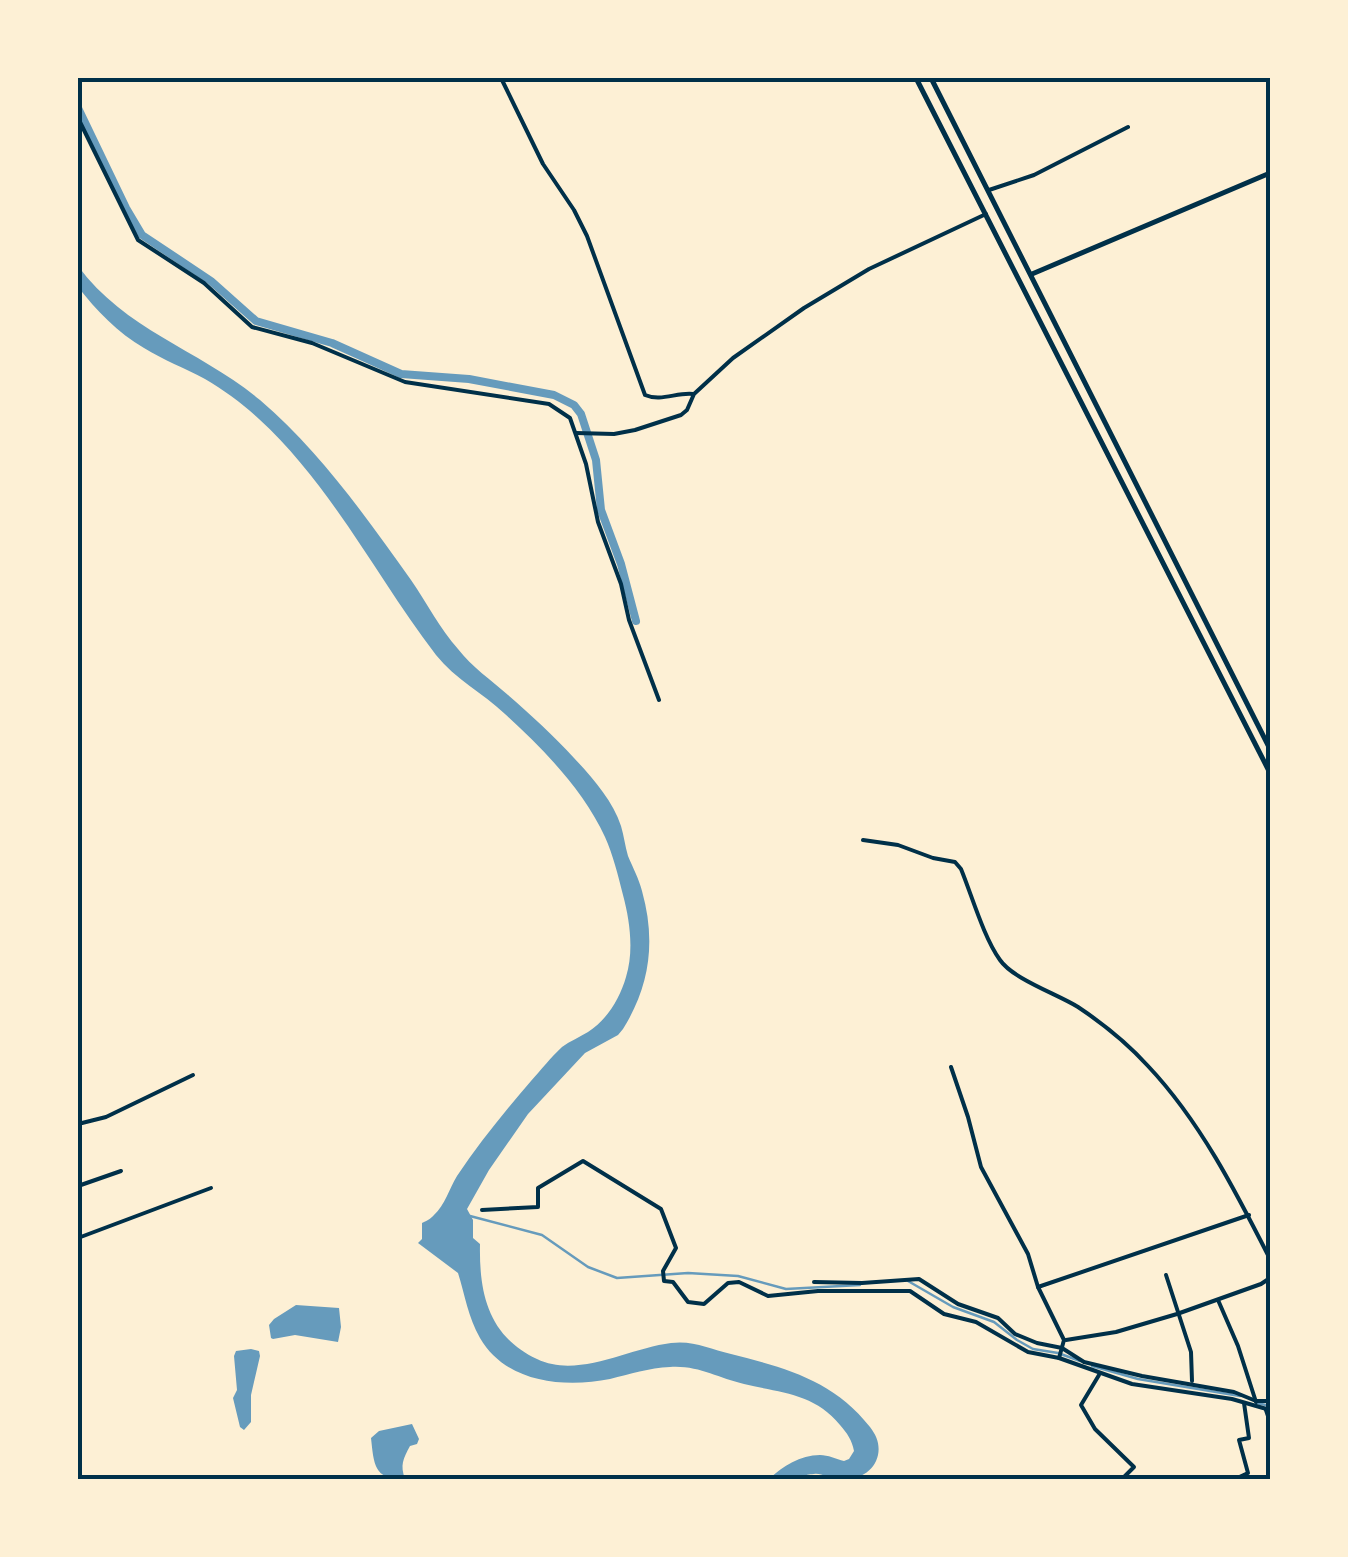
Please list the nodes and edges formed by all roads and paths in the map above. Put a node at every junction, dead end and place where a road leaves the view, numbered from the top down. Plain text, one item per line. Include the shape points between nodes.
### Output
1 (501, 78) edge
2 (916, 78) edge
3 (931, 78) edge
4 (78, 118) edge
5 (1128, 127) dead end
6 (1270, 173) edge
7 (989, 190) junction
8 (986, 214) junction
9 (1032, 274) junction
10 (694, 394) junction
11 (576, 432) junction
12 (659, 700) dead end
13 (1259, 727) junction
14 (1250, 732) junction
15 (1270, 748) edge
16 (1270, 773) edge
17 (863, 840) dead end
18 (951, 1067) dead end
19 (193, 1075) dead end
20 (78, 1124) edge
21 (121, 1171) dead end
22 (78, 1186) edge
23 (211, 1188) dead end
24 (482, 1210) dead end
25 (1249, 1215) junction
26 (78, 1238) edge
27 (1270, 1259) edge
28 (1166, 1275) dead end
29 (1270, 1278) edge
30 (814, 1282) dead end
31 (1038, 1286) junction
32 (1218, 1300) junction
33 (1180, 1314) junction
34 (1064, 1340) junction
35 (1062, 1348) junction
36 (1059, 1358) junction
37 (1100, 1374) junction
38 (1192, 1383) junction
39 (1244, 1402) junction
40 (1270, 1402) edge
41 (1256, 1404) junction
42 (1268, 1410) edge
43 (1270, 1422) edge
44 (1121, 1480) edge
45 (1233, 1480) edge

1 - 10 street via 586,236 644,395
2 - 8 main road
3 - 7 main road
4 - 11 street via 138,240 204,283 252,327 405,382 549,404 570,418
5 - 7 street
6 - 9 main road
7 - 9 main road
8 - 10 street via 817,300
8 - 14 main road
9 - 13 main road
10 - 11 street via 681,414 635,430
11 - 12 street via 598,522
13 - 14 main road
13 - 15 main road
14 - 16 main road
17 - 25 street via 955,862 1002,963 1080,1009 1147,1064 1179,1102
18 - 31 street via 981,1167
19 - 20 street
21 - 22 street
23 - 26 street
24 - 36 street via 538,1207 538,1188 583,1162 660,1209 676,1248 664,1281 674,1282 688,1302 704,1304 728,1283 739,1282 768,1296 910,1291 1028,1352
25 - 27 street
25 - 31 street
28 - 33 street
29 - 32 street
30 - 35 street via 920,1278 1016,1334
31 - 34 street
32 - 33 street
32 - 41 street
33 - 34 street
33 - 38 street
34 - 35 street
35 - 36 street
35 - 38 street via 1084,1362
36 - 37 street
37 - 39 street
37 - 44 street via 1080,1405 1134,1468
38 - 41 street
39 - 41 street
39 - 45 street via 1248,1438 1239,1440 1248,1473
40 - 41 street
41 - 42 street
42 - 43 street

